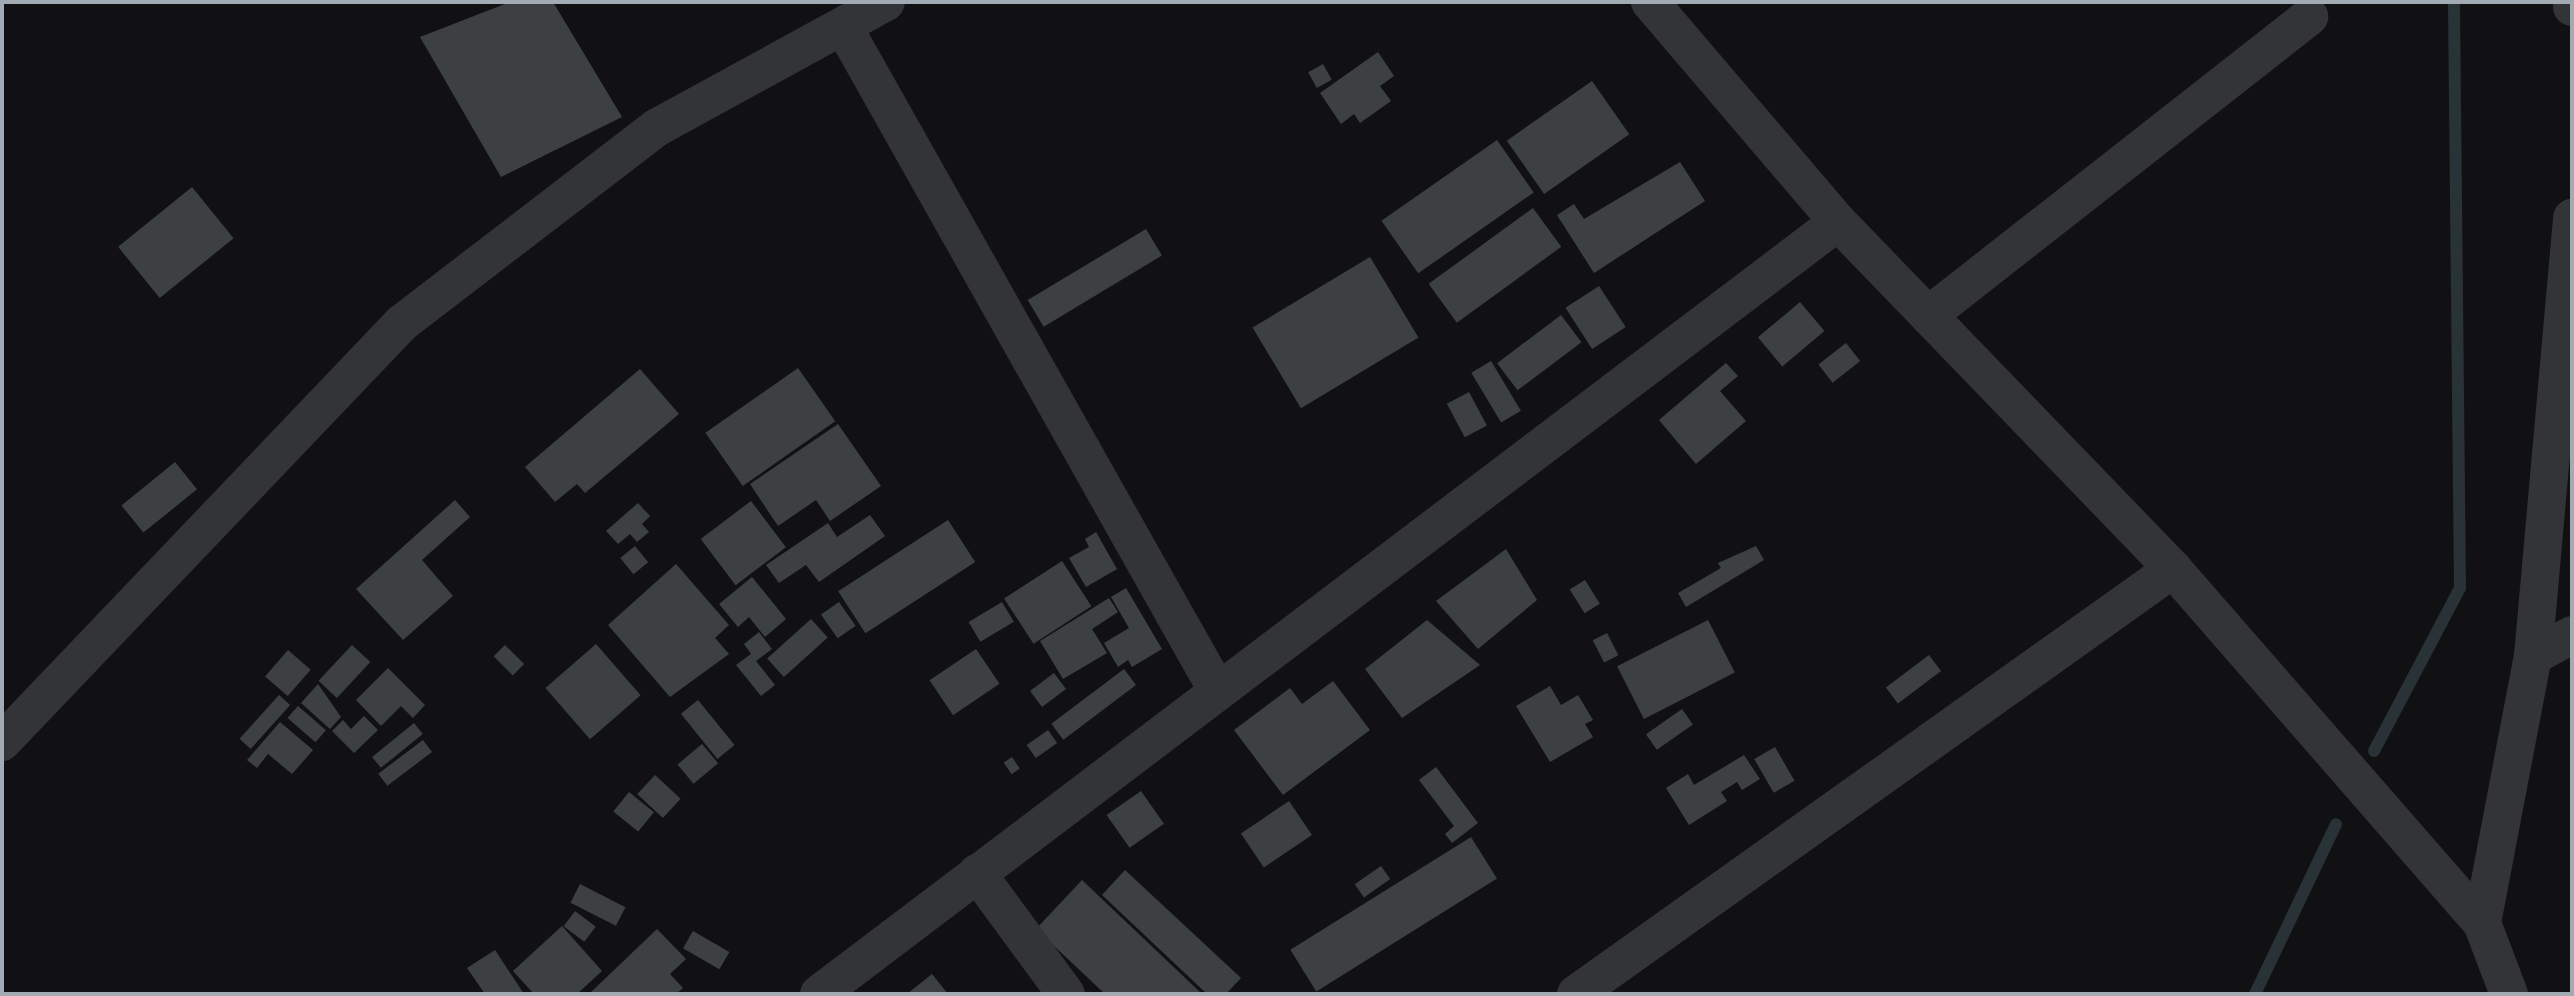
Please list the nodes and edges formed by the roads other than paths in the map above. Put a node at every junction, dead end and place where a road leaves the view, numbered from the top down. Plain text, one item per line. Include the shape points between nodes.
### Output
1 (886, 2) edge
2 (1650, 2) edge
3 (2571, 2) edge
4 (2572, 7) edge
5 (2309, 17) dead end
6 (843, 26) junction
7 (2572, 218) edge
8 (1838, 222) junction
9 (1930, 314) junction
10 (2173, 569) junction
11 (2572, 635) edge
12 (2533, 656) junction
13 (1217, 690) junction
14 (2, 742) edge
15 (977, 873) junction
16 (2482, 923) junction
17 (819, 994) edge
18 (1066, 994) edge
19 (1576, 994) edge
20 (2509, 994) edge

1 - 6 street
2 - 8 street
3 - 4 street
5 - 9 street
6 - 13 street
6 - 14 street via 656,128 402,323
7 - 12 street
8 - 9 street
8 - 13 street
9 - 10 street
10 - 16 street
10 - 19 street
11 - 12 street
12 - 16 street
13 - 15 street
15 - 17 street
15 - 18 street
16 - 20 street

